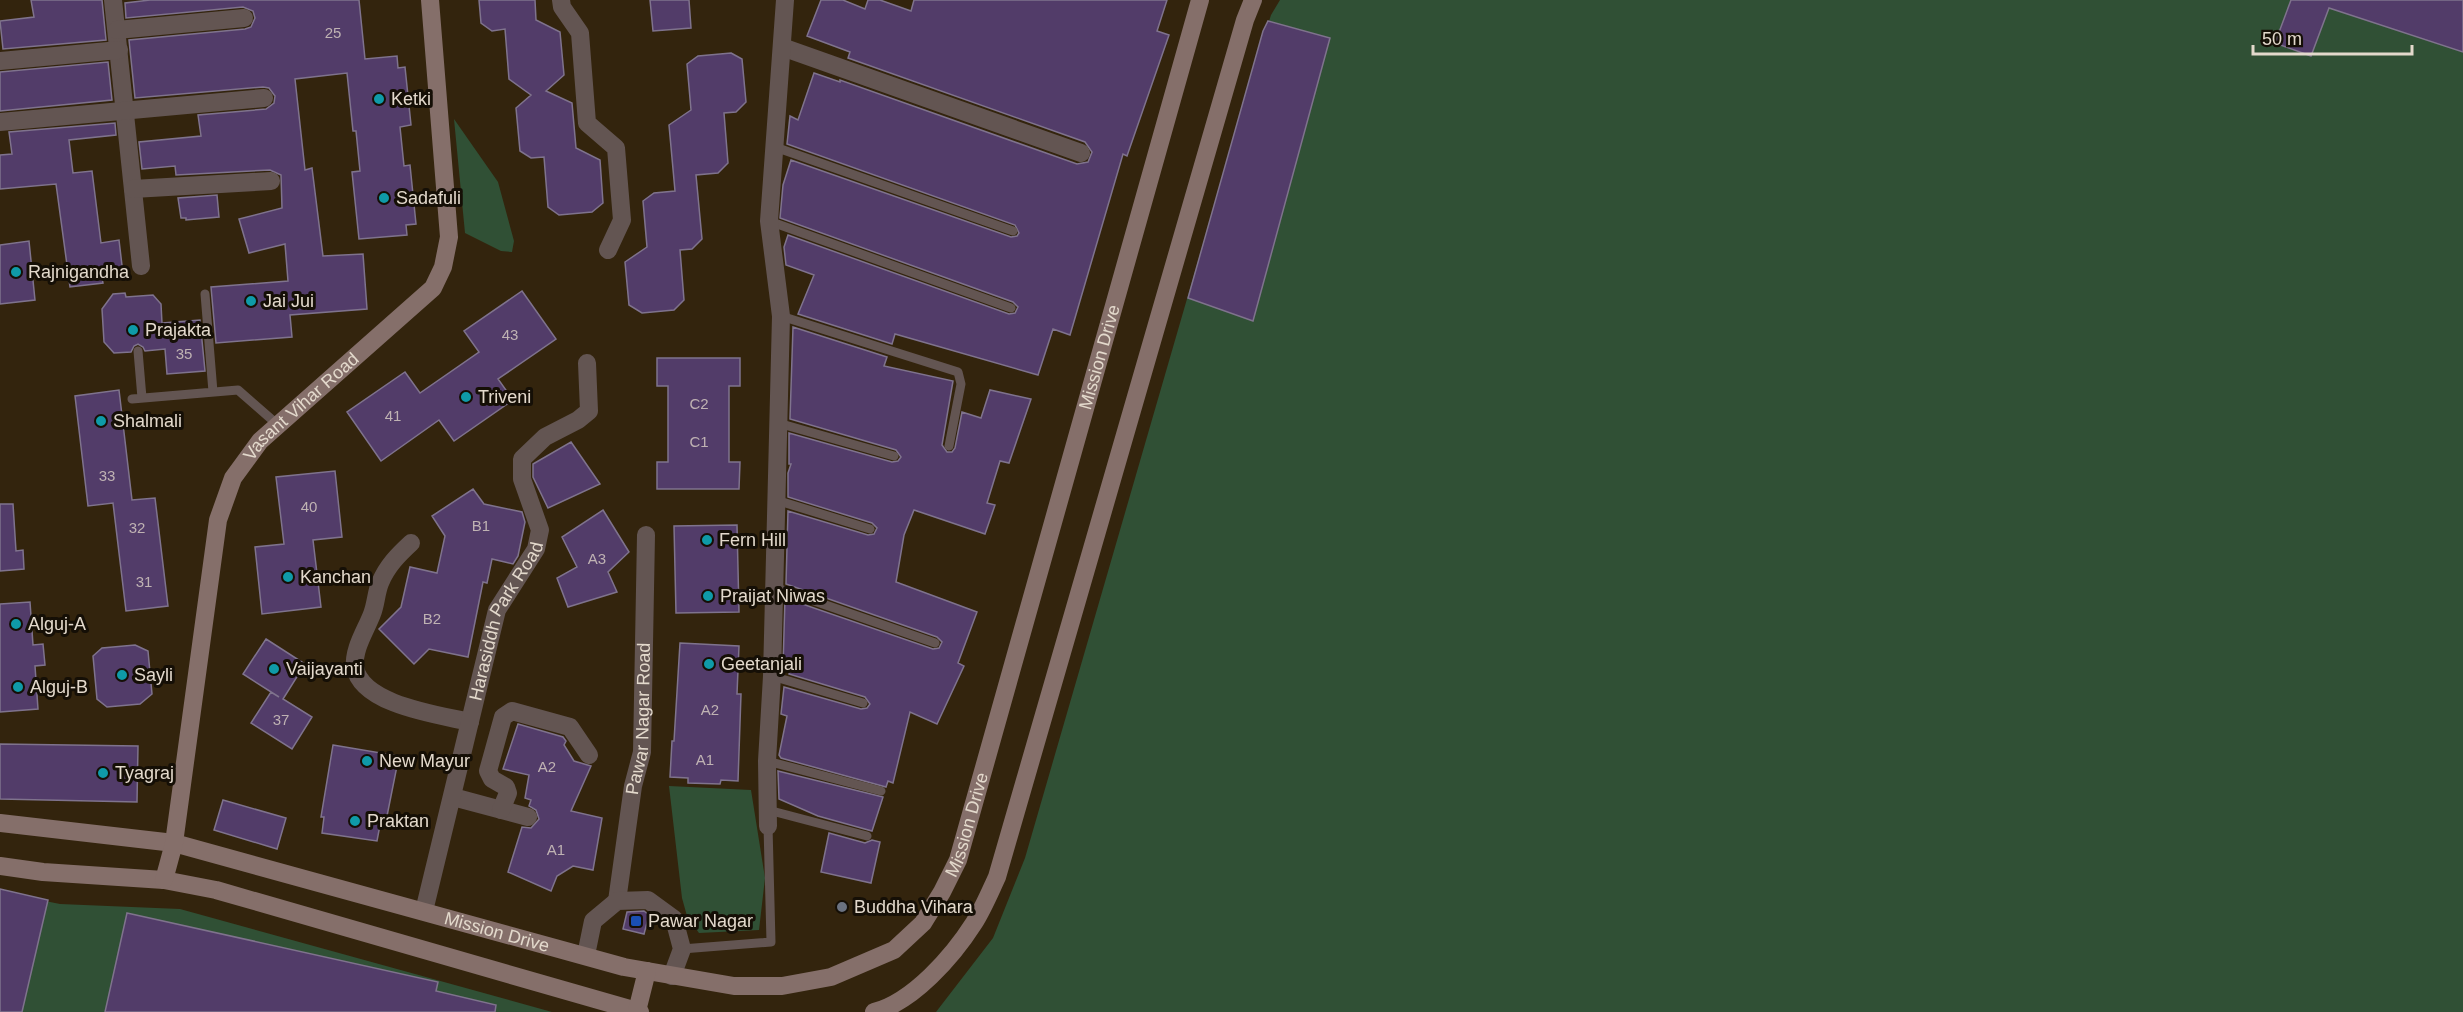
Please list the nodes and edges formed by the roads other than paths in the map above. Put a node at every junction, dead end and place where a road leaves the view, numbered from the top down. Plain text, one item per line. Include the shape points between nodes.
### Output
1 (113, 0) edge
2 (430, 0) edge
3 (561, 0) edge
4 (785, 0) edge
5 (1200, 0) edge
6 (1253, 0) edge
7 (244, 18) dead end
8 (117, 30) junction
9 (782, 47) junction
10 (119, 50) junction
11 (0, 61) edge
12 (264, 98) dead end
13 (125, 112) junction
14 (0, 122) edge
15 (775, 147) junction
16 (1081, 153) dead end
17 (271, 181) dead end
18 (133, 189) junction
19 (770, 221) junction
20 (1013, 231) dead end
21 (608, 250) dead end
22 (141, 266) dead end
23 (205, 294) dead end
24 (1011, 308) dead end
25 (781, 316) junction
26 (138, 351) dead end
27 (587, 363) dead end
28 (213, 392) junction
29 (778, 423) junction
30 (278, 425) junction
31 (949, 446) dead end
32 (894, 456) dead end
33 (776, 500) junction
34 (870, 529) dead end
35 (646, 535) dead end
36 (411, 543) dead end
37 (774, 586) junction
38 (935, 644) dead end
39 (772, 676) junction
40 (862, 703) dead end
41 (470, 722) junction
42 (589, 755) dead end
43 (768, 761) junction
44 (881, 791) dead end
45 (453, 797) junction
46 (501, 810) junction
47 (528, 817) dead end
48 (768, 818) junction
49 (0, 823) edge
50 (867, 836) dead end
51 (174, 843) junction
52 (0, 866) edge
53 (164, 880) junction
54 (617, 901) junction
55 (424, 911) junction
56 (682, 949) junction
57 (586, 955) junction
58 (647, 971) junction
59 (672, 976) junction
60 (639, 1012) edge
61 (874, 1012) edge

1 - 8 street
2 - 30 street, Vasant Vihar Road via 449,237 443,267 433,288
3 - 21 street via 580,33 587,123 616,148 622,220
4 - 9 street
5 - 59 street, Mission Drive via 958,860 942,892 923,923 894,950 831,977 782,986 734,986
6 - 61 street via 997,877 975,922 944,962 917,989
7 - 8 street
8 - 10 street
9 - 15 street
9 - 16 street
10 - 11 street
10 - 13 street
12 - 13 street
13 - 14 street
13 - 18 street
15 - 19 street
15 - 20 lane
17 - 18 street
18 - 22 street
19 - 24 lane
19 - 25 street
23 - 28 lane
25 - 29 street
25 - 31 lane via 958,372 961,384
26 - 28 lane via 137,398
27 - 41 street, Harasiddh Park Road via 588,411 579,420 545,437 522,459 522,479 540,530 536,549 497,610
28 - 30 lane via 238,390
29 - 32 lane
29 - 33 street
30 - 51 street, Vasant Vihar Road via 260,441 233,478 218,520
33 - 34 lane
33 - 37 street
35 - 54 street, Pawar Nagar Road via 642,752 633,786
36 - 41 street via 393,560 380,583 355,666 363,683 389,702
37 - 38 lane
37 - 39 street
39 - 40 lane
39 - 43 street
41 - 45 street, Harasiddh Park Road
42 - 46 street via 570,727 512,711 503,717 488,771 508,793
43 - 44 lane
43 - 48 street
45 - 46 street
45 - 55 street, Harasiddh Park Road
46 - 47 street
48 - 50 lane
48 - 56 lane via 771,942
49 - 51 street, Mission Drive
51 - 53 street
51 - 55 street, Mission Drive
52 - 53 street, Mission Drive
53 - 60 street, Mission Drive via 216,890
54 - 56 street via 648,900 665,912 674,919
54 - 57 street via 593,921
55 - 57 street, Mission Drive
56 - 59 street
57 - 58 street, Mission Drive
58 - 59 street, Mission Drive
58 - 60 street

